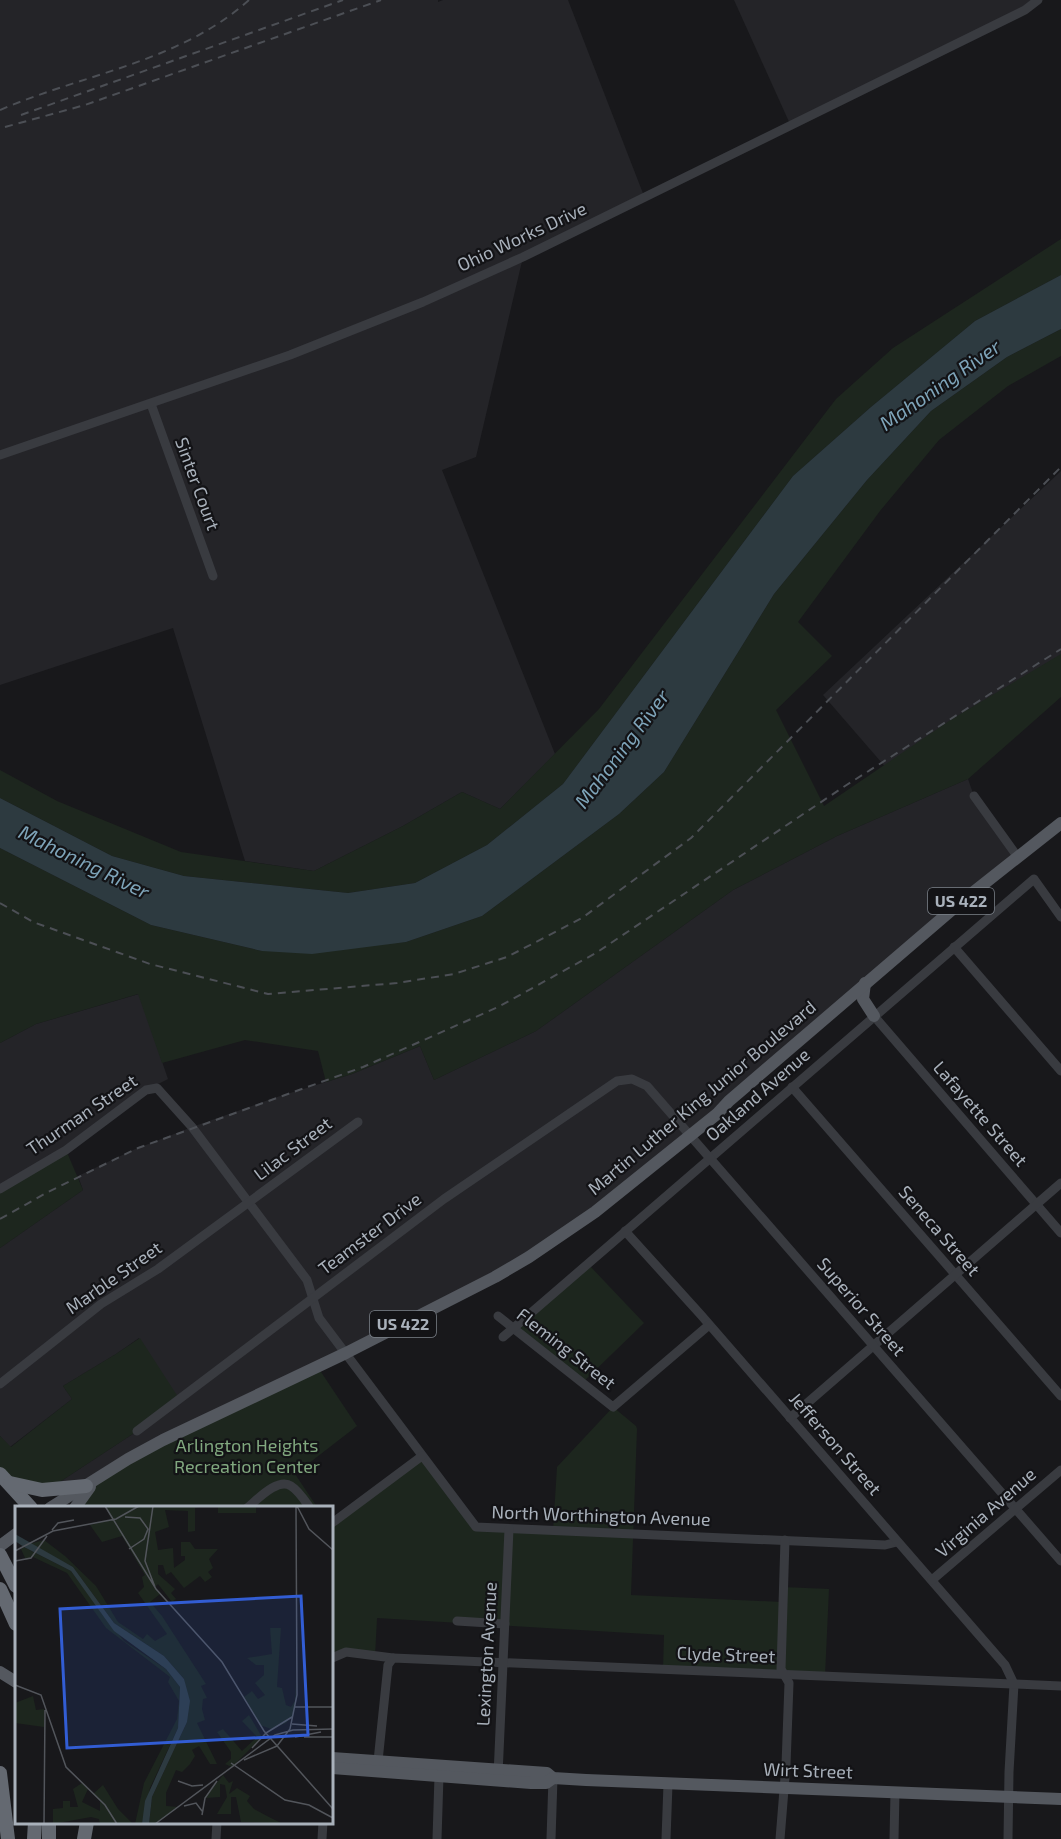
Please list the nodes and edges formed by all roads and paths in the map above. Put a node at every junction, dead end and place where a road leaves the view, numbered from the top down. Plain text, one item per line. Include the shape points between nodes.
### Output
1 (1038, 0) edge
2 (151, 404) junction
3 (0, 455) edge
4 (213, 576) dead end
5 (974, 796) dead end
6 (1061, 823) edge
7 (1017, 856) junction
8 (1061, 917) edge
9 (954, 947) junction
10 (865, 983) junction
11 (874, 1016) junction
12 (1061, 1071) edge
13 (632, 1078) joint
14 (792, 1087) junction
15 (152, 1088) joint
16 (358, 1122) dead end
17 (689, 1136) junction
18 (710, 1158) junction
19 (1061, 1184) edge
20 (0, 1189) edge
21 (249, 1203) junction
22 (1036, 1205) junction
23 (625, 1231) junction
24 (1061, 1233) edge
25 (955, 1275) junction
26 (313, 1298) junction
27 (498, 1316) dead end
28 (709, 1325) junction
29 (513, 1329) junction
30 (503, 1337) dead end
31 (873, 1346) junction
32 (346, 1353) junction
33 (0, 1384) edge
34 (1061, 1396) edge
35 (790, 1418) junction
36 (137, 1431) dead end
37 (422, 1456) junction
38 (1061, 1470) edge
39 (5, 1478) edge
40 (91, 1483) junction
41 (29, 1506) edge
42 (53, 1506) edge
43 (76, 1506) edge
44 (250, 1506) edge
45 (308, 1506) edge
46 (1015, 1509) junction
47 (333, 1522) edge
48 (509, 1529) junction
49 (15, 1535) edge
50 (786, 1540) junction
51 (897, 1542) junction
52 (0, 1546) edge
53 (0, 1555) edge
54 (1061, 1561) edge
55 (932, 1580) junction
56 (15, 1584) edge
57 (2, 1593) edge
58 (457, 1621) dead end
59 (15, 1622) edge
60 (505, 1624) junction
61 (333, 1658) edge
62 (392, 1659) junction
63 (503, 1663) junction
64 (0, 1671) edge
65 (785, 1674) junction
66 (15, 1681) edge
67 (1014, 1684) junction
68 (1061, 1686) edge
69 (333, 1758) edge
70 (378, 1761) junction
71 (333, 1768) edge
72 (0, 1773) edge
73 (498, 1775) junction
74 (439, 1776) junction
75 (553, 1778) junction
76 (668, 1784) junction
77 (783, 1789) junction
78 (895, 1792) junction
79 (1009, 1797) junction
80 (1061, 1799) edge
81 (35, 1824) edge
82 (87, 1824) edge
83 (217, 1824) edge
84 (323, 1824) edge
85 (8, 1839) edge
86 (34, 1839) edge
87 (84, 1839) edge
88 (216, 1839) edge
89 (322, 1839) edge
90 (437, 1839) edge
91 (551, 1839) edge
92 (666, 1839) edge
93 (780, 1839) edge
94 (894, 1839) edge
95 (1008, 1839) edge

1 - 2 street, Ohio Works Drive via 1025,10 523,257 290,355
2 - 3 street, Ohio Works Drive
2 - 4 street, Sinter Court
5 - 7 street
6 - 7 main road, Martin Luther King Junior Boulevard / US 422
7 - 10 main road, Martin Luther King Junior Boulevard / US 422
8 - 9 street, Oakland Avenue via 1034,879
9 - 11 street, Oakland Avenue
9 - 12 street
10 - 11 main road via 863,999
10 - 17 main road, Martin Luther King Junior Boulevard / US 422
11 - 14 street, Oakland Avenue
11 - 22 street, Lafayette Street
13 - 17 street, Superior Street via 647,1086
13 - 26 street, Teamster Drive via 617,1081 500,1160
14 - 18 street, Oakland Avenue
14 - 25 street, Seneca Street
15 - 20 street, Thurman Street via 66,1149
15 - 21 street, North Worthington Avenue via 162,1091 192,1126
16 - 21 street, Lilac Street
17 - 18 street, Superior Street
17 - 32 main road, Martin Luther King Junior Boulevard / US 422 via 603,1206 529,1257 456,1299
18 - 23 street, Oakland Avenue
18 - 31 street, Superior Street
19 - 22 street
21 - 26 street, North Worthington Avenue via 307,1280
21 - 33 street, Marble Street via 158,1269 101,1304
22 - 24 street, Lafayette Street
22 - 25 street
23 - 28 street, Jefferson Street
23 - 29 street, Oakland Avenue
25 - 31 street
25 - 34 street, Seneca Street
26 - 32 street, North Worthington Avenue via 320,1318
26 - 36 street, Teamster Drive
27 - 29 street, Fleming Street
28 - 29 street, Fleming Street via 613,1407
28 - 35 street, Jefferson Street
29 - 30 street, Oakland Avenue
31 - 35 street
31 - 46 street, Superior Street
32 - 37 street, North Worthington Avenue
32 - 40 main road, Martin Luther King Junior Boulevard / US 422 via 163,1440
35 - 51 street, Jefferson Street
37 - 47 street
37 - 48 street, North Worthington Avenue via 476,1527
38 - 46 street, Virginia Avenue
39 - 40 highway via 42,1491
39 - 41 highway
40 - 42 main road, Martin Luther King Junior Boulevard / US 422
40 - 43 main road, US 422
44 - 45 street via 282,1483 294,1488
46 - 54 street, Superior Street
46 - 55 street, Virginia Avenue
48 - 50 street, North Worthington Avenue
48 - 60 street, Lexington Avenue
49 - 52 main road
50 - 51 street, North Worthington Avenue via 885,1545
50 - 65 street via 781,1669
51 - 55 street, Jefferson Street
53 - 56 highway
55 - 67 street, Jefferson Street via 1005,1665
57 - 59 highway
58 - 60 street
60 - 63 street, Lexington Avenue
61 - 62 street, Clyde Street via 346,1652
62 - 63 street, Clyde Street
62 - 70 street via 388,1665
63 - 65 street, Clyde Street
63 - 73 street, Lexington Avenue
64 - 66 main road
65 - 67 street, Clyde Street
65 - 77 street via 789,1683
67 - 68 street, Clyde Street
67 - 79 street
69 - 70 main road, Wirt Street
70 - 73 main road, Wirt Street
71 - 74 main road, Wirt Street
72 - 85 highway
73 - 74 main road, Wirt Street
73 - 75 main road, Wirt Street via 546,1783
74 - 90 street
75 - 76 main road, Wirt Street
75 - 91 street
76 - 77 main road, Wirt Street
76 - 92 street
77 - 78 main road, Wirt Street
77 - 93 street
78 - 79 main road, Wirt Street
78 - 94 street
79 - 80 main road, Wirt Street
79 - 95 street
81 - 86 highway
82 - 87 highway
83 - 88 street
84 - 89 street

